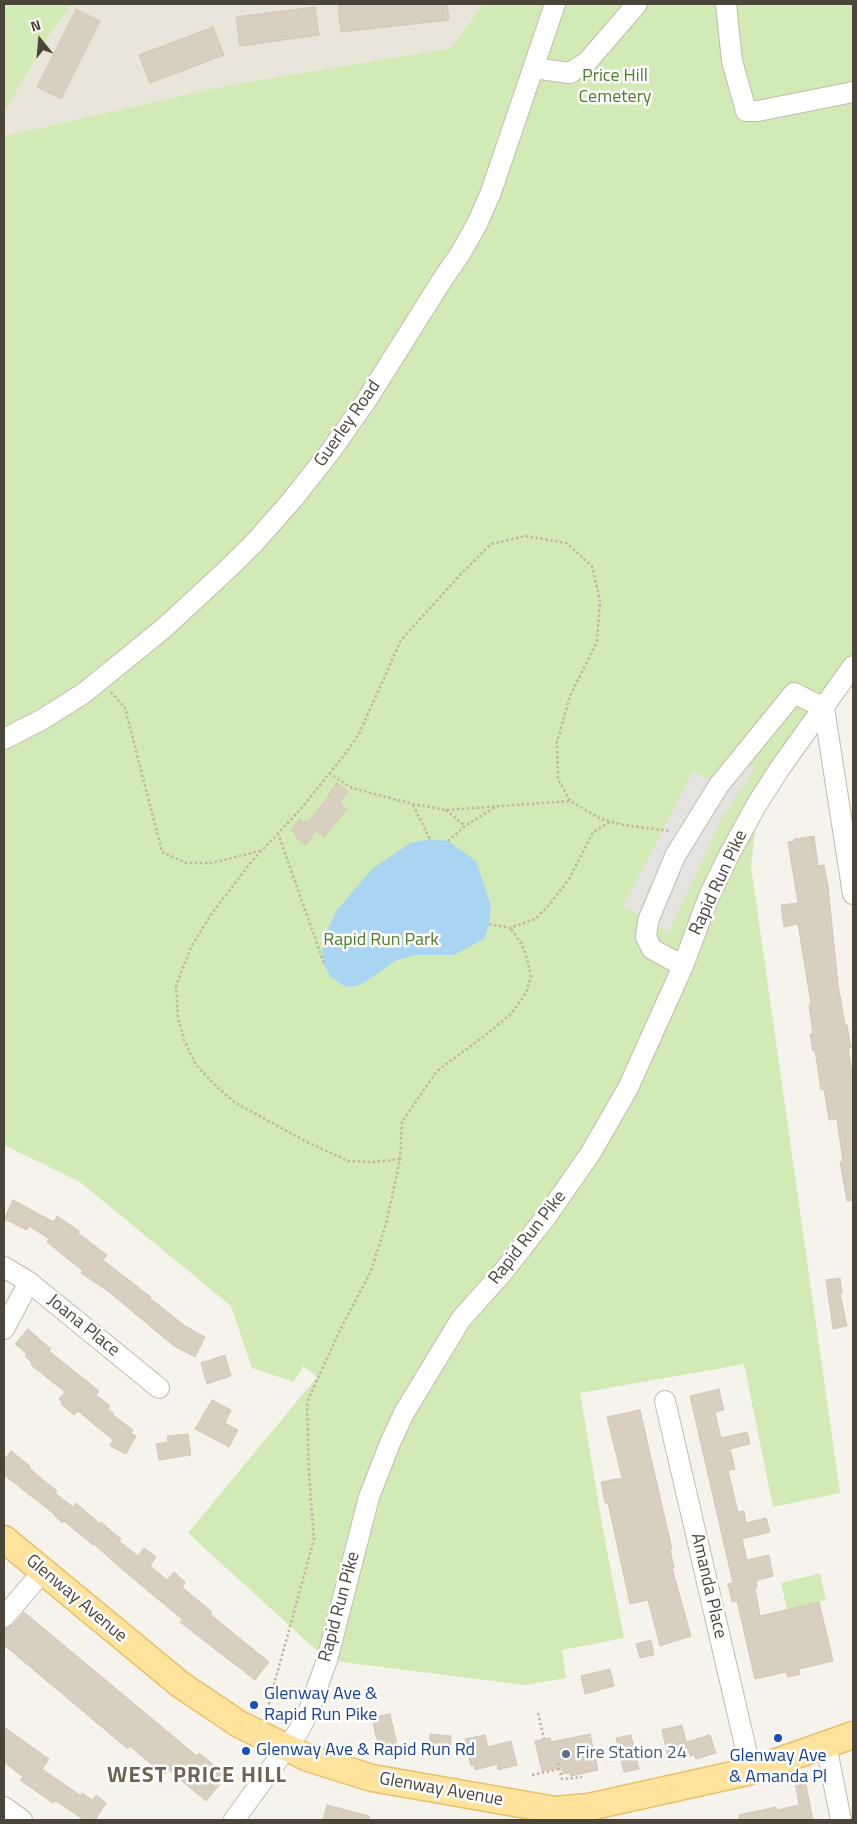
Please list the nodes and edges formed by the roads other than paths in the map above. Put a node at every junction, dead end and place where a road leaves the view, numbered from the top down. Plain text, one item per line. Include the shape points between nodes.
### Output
1 (555, 4) edge
2 (637, 4) edge
3 (726, 4) edge
4 (533, 68) junction
5 (853, 92) edge
6 (853, 666) edge
7 (824, 708) junction
8 (4, 739) edge
9 (853, 894) edge
10 (683, 966) junction
11 (4, 1267) edge
12 (29, 1282) junction
13 (4, 1329) edge
14 (160, 1388) dead end
15 (665, 1401) dead end
16 (4, 1539) edge
17 (43, 1571) junction
18 (4, 1617) edge
19 (853, 1735) edge
20 (826, 1745) junction
21 (286, 1748) junction
22 (750, 1771) junction
23 (4, 1807) edge
24 (556, 1815) edge
25 (22, 1820) edge
26 (234, 1820) edge
27 (841, 1820) edge

1 - 4 street, Guerley Road
2 - 4 street via 587,62 570,72
3 - 5 street via 732,60 746,111
4 - 8 street, Guerley Road via 477,224 366,402 330,452 292,500 231,566 164,628 84,693 44,719
6 - 7 street, Rapid Run Pike
7 - 9 street
7 - 10 street, Rapid Run Pike via 780,768 730,853 709,896
7 - 10 street via 794,692 719,785 675,856 648,921 646,937 652,949
10 - 21 street, Rapid Run Pike via 628,1088 590,1154 546,1217 461,1319 404,1413 369,1497 317,1690 298,1732
11 - 12 street, Joana Place
12 - 13 street
12 - 14 street, Joana Place
15 - 22 street, Amanda Place
16 - 17 main road, Glenway Avenue
17 - 18 street
17 - 21 main road, Glenway Avenue via 181,1685 239,1724
19 - 20 main road, Glenway Avenue
20 - 22 main road, Glenway Avenue
20 - 27 street
21 - 24 main road, Glenway Avenue via 318,1762 372,1778
21 - 26 street, Rapid Run Pike
22 - 24 main road, Glenway Avenue
23 - 25 street

